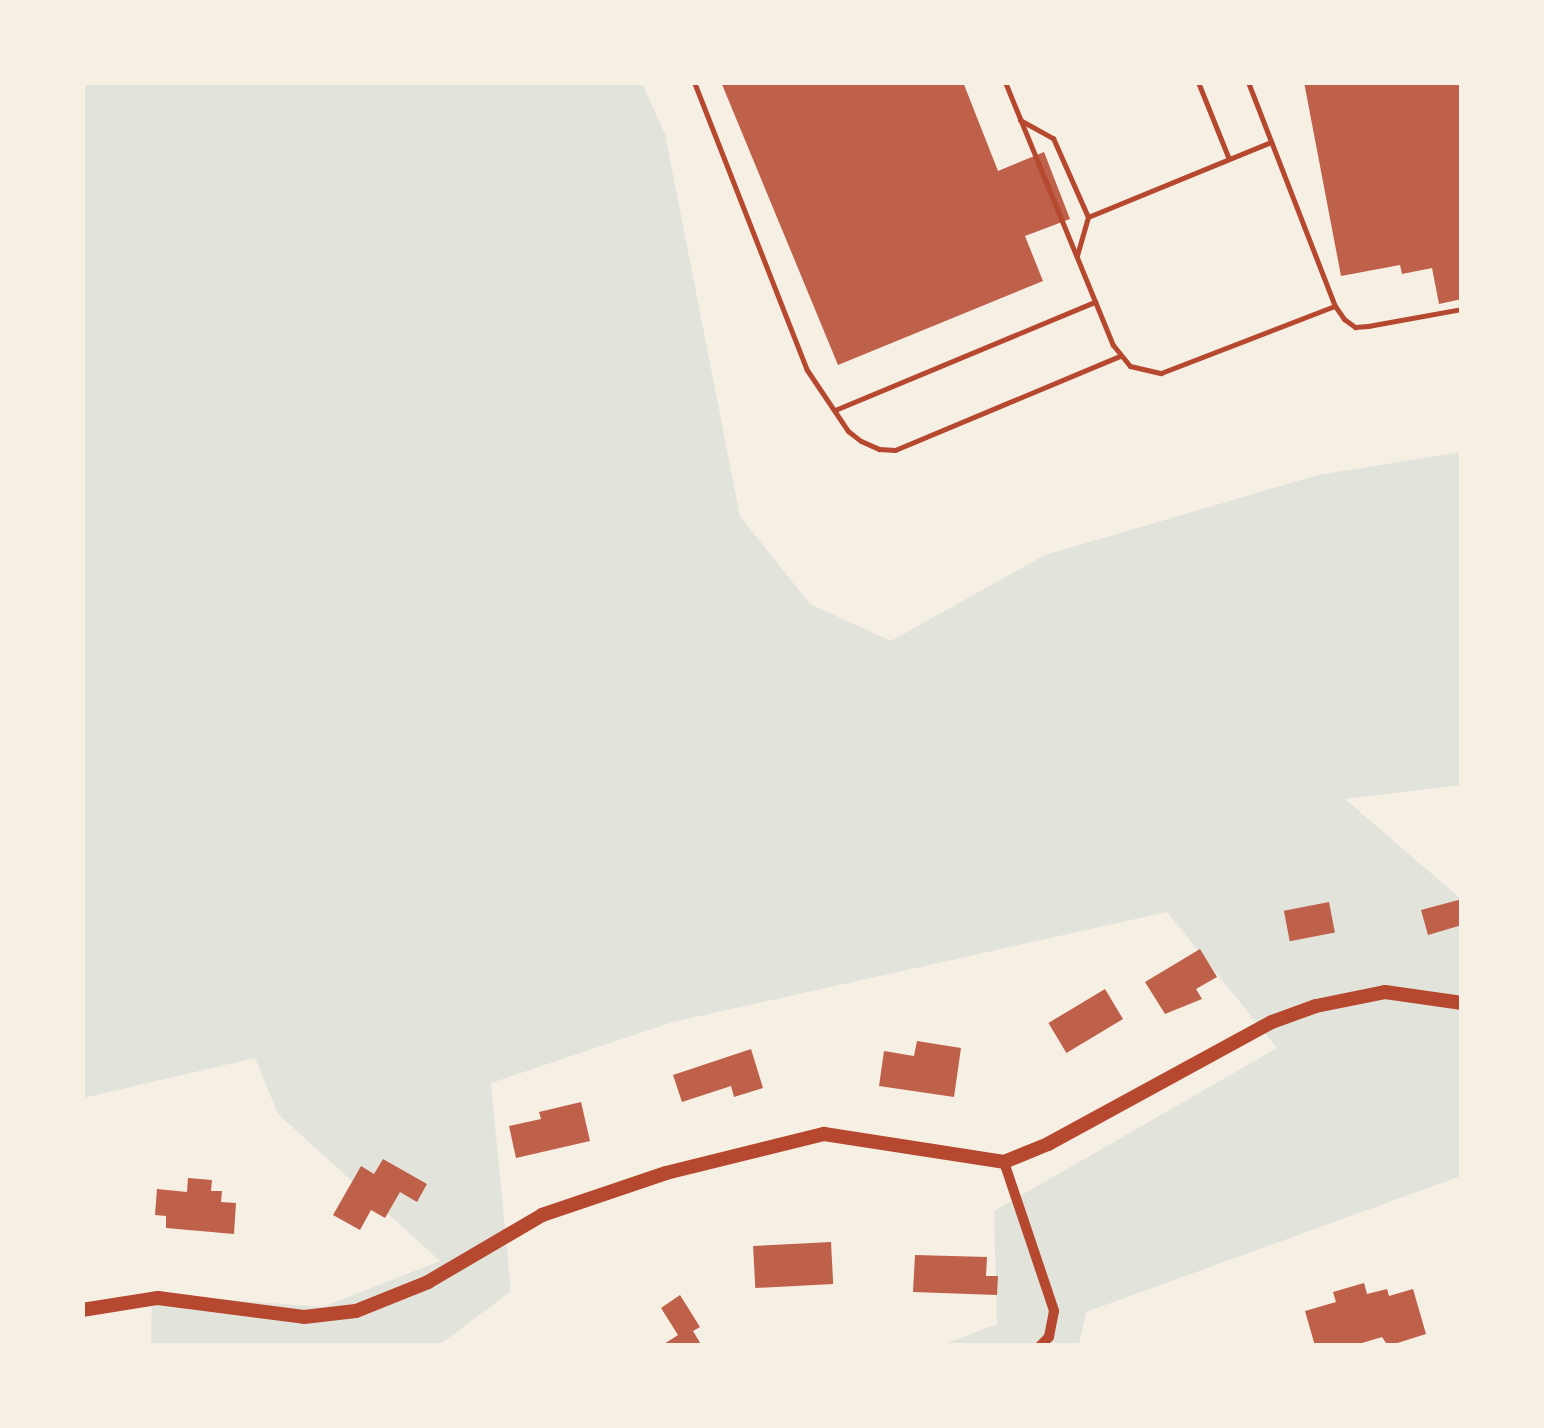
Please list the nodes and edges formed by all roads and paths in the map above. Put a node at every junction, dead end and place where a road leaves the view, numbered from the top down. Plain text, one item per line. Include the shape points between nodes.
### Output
1 (694, 82) edge
2 (1005, 82) edge
3 (1198, 82) edge
4 (1248, 82) edge
5 (1020, 120) junction
6 (1272, 142) junction
7 (1229, 159) junction
8 (1088, 217) junction
9 (1076, 258) junction
10 (1096, 302) junction
11 (1335, 306) junction
12 (1462, 309) edge
13 (1120, 356) junction
14 (834, 411) junction
15 (1462, 1002) edge
16 (1004, 1162) junction
17 (82, 1310) edge
18 (1040, 1346) edge

1 - 14 lane via 807,370
2 - 5 lane
3 - 7 lane
4 - 6 lane
5 - 8 lane via 1054,138
5 - 9 lane
6 - 7 lane
6 - 11 lane
7 - 8 lane
8 - 9 lane
9 - 10 lane
10 - 13 lane
10 - 14 lane
11 - 12 lane via 1356,326
11 - 13 lane via 1161,373 1140,372
13 - 14 lane via 895,450 861,441
15 - 16 street via 1385,992 1316,1006 1272,1022
16 - 17 street via 824,1134 666,1173 542,1214 428,1282 356,1312 304,1317 158,1298
16 - 18 street via 1054,1311 1049,1337

